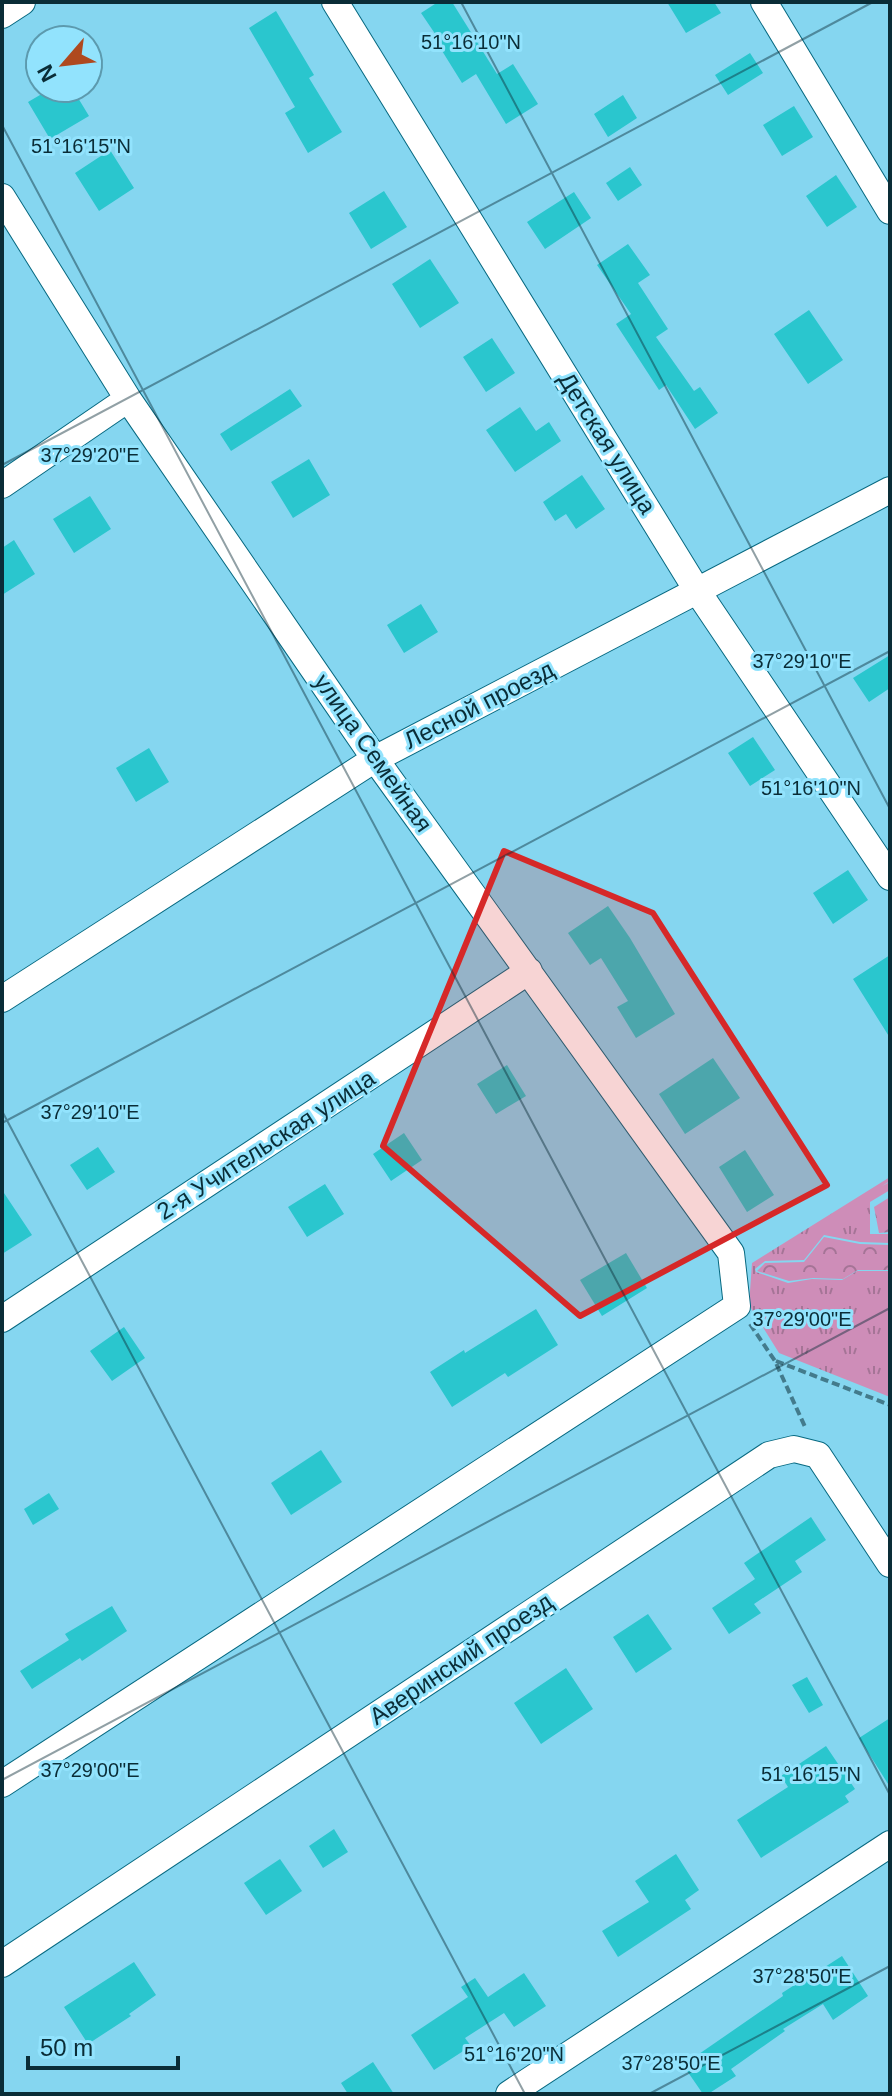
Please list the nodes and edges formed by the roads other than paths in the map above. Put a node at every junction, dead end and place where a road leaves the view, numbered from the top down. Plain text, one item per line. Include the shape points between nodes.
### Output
1 (22, 2) edge
2 (335, 2) edge
3 (764, 2) edge
4 (2, 15) edge
5 (2, 197) edge
6 (890, 211) edge
7 (128, 399) junction
8 (2, 485) edge
9 (890, 490) edge
10 (698, 592) junction
11 (375, 759) junction
12 (890, 877) edge
13 (529, 971) junction
14 (2, 999) edge
15 (2, 1319) edge
16 (890, 1564) edge
17 (2, 1784) edge
18 (890, 1844) edge
19 (2, 1964) edge
20 (509, 2094) edge

1 - 4 street
2 - 10 street, Детская улица
3 - 6 street
5 - 7 street, улица Семейная
7 - 8 street
7 - 11 street, улица Семейная
9 - 10 street, Лесной проезд
10 - 11 street, Лесной проезд
10 - 12 street, Детская улица
11 - 13 street, улица Семейная
11 - 14 street, Лесной проезд
13 - 15 street, 2-я Учительская улица
13 - 17 street, улица Семейная via 731,1253 737,1306
16 - 19 street, Аверинский проезд via 818,1455 794,1449 769,1455
18 - 20 street

